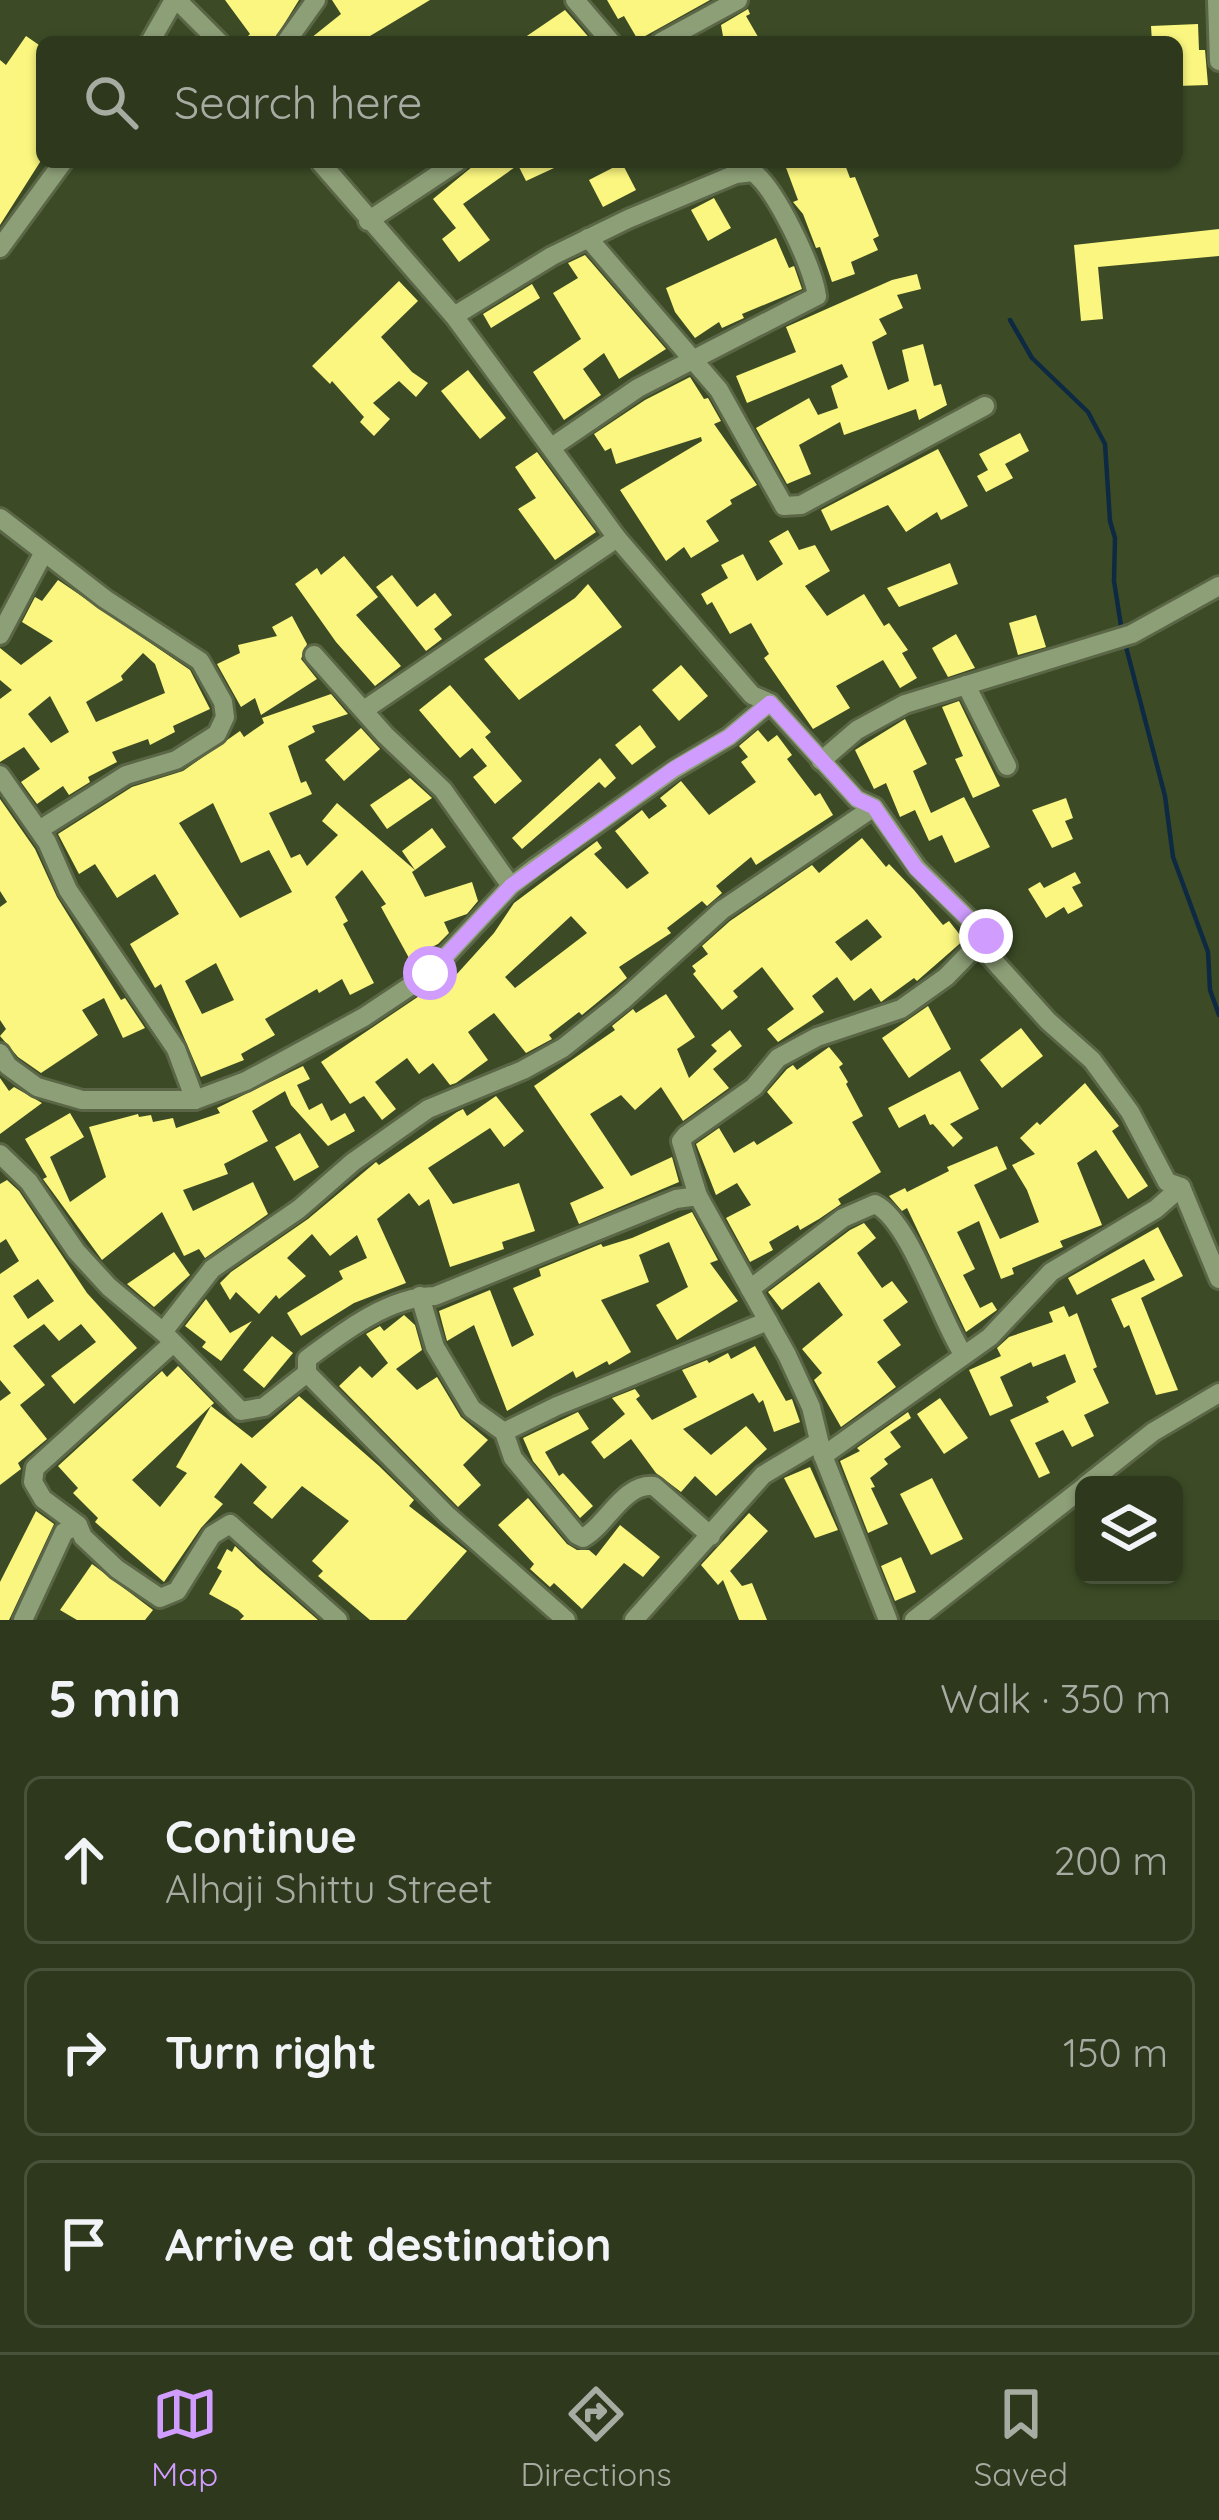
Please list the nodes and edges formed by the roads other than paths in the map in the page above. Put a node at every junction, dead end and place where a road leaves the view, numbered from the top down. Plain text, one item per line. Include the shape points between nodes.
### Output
1 (175, 0) edge
2 (316, 0) edge
3 (575, 0) edge
4 (738, 0) edge
5 (1217, 0) edge
6 (154, 36) edge
7 (213, 36) edge
8 (290, 36) edge
9 (606, 36) edge
10 (672, 36) edge
11 (1219, 61) edge
12 (59, 168) edge
13 (325, 168) edge
14 (448, 168) edge
15 (368, 221) junction
16 (588, 238) junction
17 (0, 248) edge
18 (454, 316) junction
19 (690, 358) junction
20 (985, 406) dead end
21 (552, 447) junction
22 (0, 518) edge
23 (617, 538) junction
24 (44, 554) junction
25 (1219, 586) edge
26 (0, 635) edge
27 (314, 655) dead end
28 (967, 685) junction
29 (770, 703) junction
30 (364, 710) junction
31 (821, 761) junction
32 (1007, 766) dead end
33 (0, 775) edge
34 (874, 807) junction
35 (39, 830) junction
36 (511, 886) junction
37 (986, 936) junction
38 (0, 1053) edge
39 (195, 1100) junction
40 (0, 1154) edge
41 (1181, 1187) junction
42 (698, 1196) junction
43 (1219, 1279) edge
44 (750, 1289) junction
45 (420, 1296) junction
46 (768, 1321) junction
47 (168, 1338) junction
48 (963, 1354) junction
49 (307, 1373) junction
50 (1219, 1393) edge
51 (504, 1432) junction
52 (820, 1449) junction
53 (1098, 1476) edge
54 (1075, 1494) edge
55 (79, 1525) junction
56 (711, 1536) junction
57 (23, 1620) edge
58 (338, 1620) edge
59 (566, 1620) edge
60 (634, 1620) edge
61 (888, 1620) edge
62 (914, 1620) edge

1 - 6 street
1 - 7 street
2 - 8 street
3 - 9 street
4 - 10 street
5 - 11 street
12 - 17 street
13 - 15 street
14 - 15 street
15 - 18 street
16 - 18 street
16 - 19 street
16 - 19 street via 736,174 764,180 817,296
18 - 21 street
19 - 20 street via 718,390 784,506 801,506
19 - 21 street
21 - 23 street
22 - 24 street
23 - 29 street via 752,695
23 - 30 street
24 - 26 street
24 - 35 street via 200,662 225,717 217,734 176,760 126,775
25 - 28 street via 1132,634
27 - 30 street
28 - 31 street via 879,716
28 - 32 street
29 - 31 street
29 - 36 street
30 - 36 street via 443,790
31 - 34 street
33 - 35 street
34 - 37 street via 916,868
34 - 47 street via 722,910 563,1048 428,1108 353,1162 212,1269
35 - 39 street via 68,890 176,1049
36 - 39 street via 430,973 303,1051
37 - 41 street via 985,951 1092,1060 1167,1182
37 - 42 street via 901,1009 778,1058 754,1087 686,1135 681,1142
38 - 39 street via 37,1087 82,1100
40 - 47 street via 76,1251
41 - 43 street
41 - 48 street via 1052,1272
42 - 44 street
42 - 45 street
44 - 46 street
44 - 48 street via 842,1218 875,1204 902,1232
45 - 49 street via 345,1331 307,1359
45 - 51 street via 435,1347 472,1409
46 - 51 street
46 - 52 street via 811,1406
47 - 49 street via 241,1411 264,1408
47 - 55 street via 35,1468 44,1499
48 - 52 street
49 - 59 street via 447,1515
50 - 53 street
51 - 56 street via 513,1459 583,1538 643,1485
52 - 56 street via 763,1475
52 - 61 street
54 - 62 street
55 - 57 street via 64,1532
55 - 58 street via 117,1569 160,1598 177,1591 212,1535 230,1524
56 - 60 street

